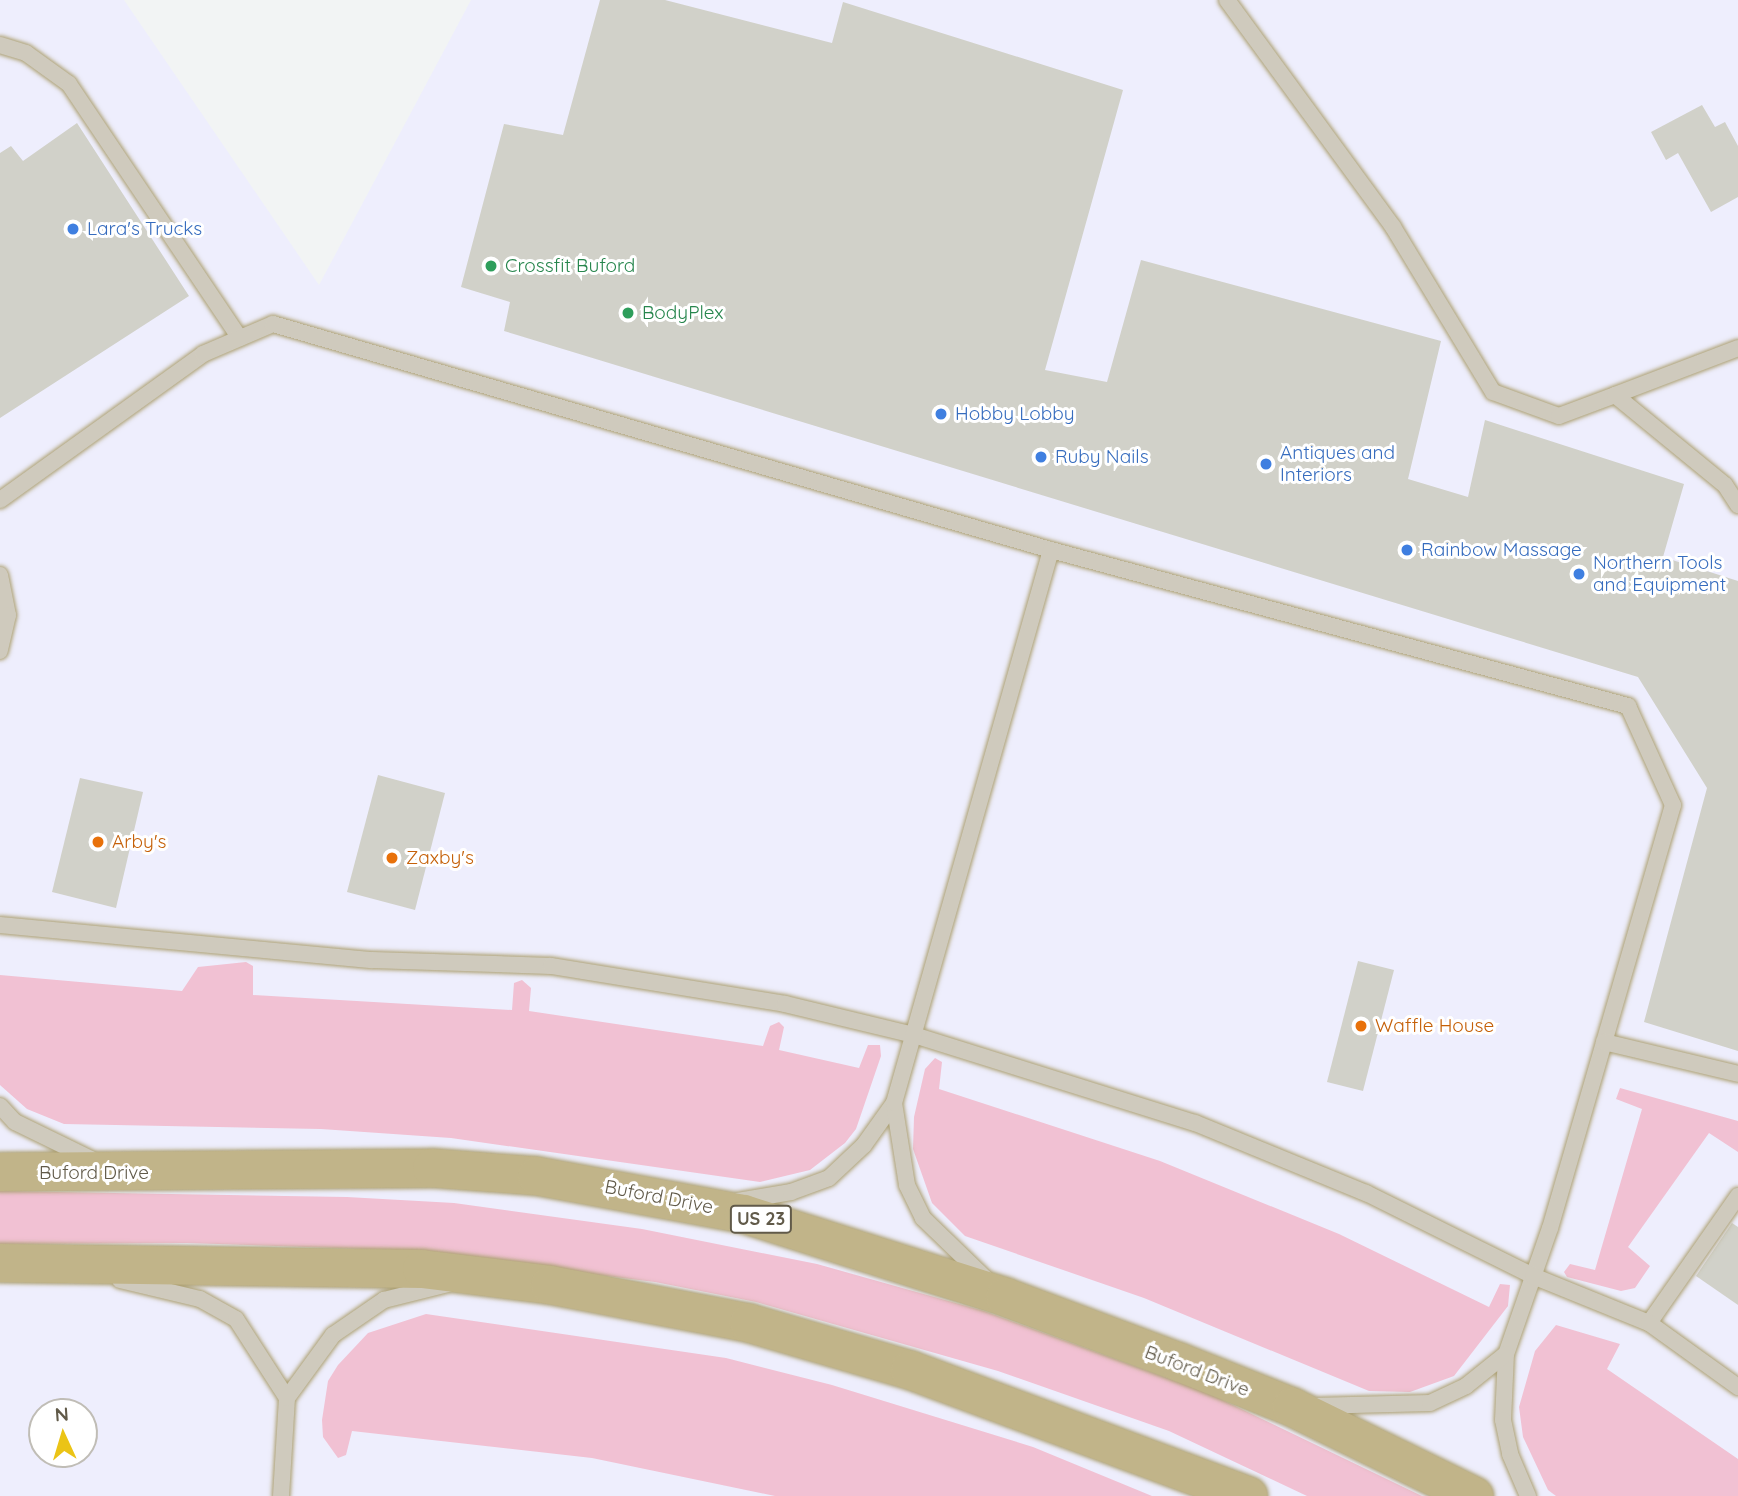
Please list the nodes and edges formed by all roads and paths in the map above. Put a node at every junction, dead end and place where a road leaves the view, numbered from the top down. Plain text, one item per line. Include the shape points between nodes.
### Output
1 (1227, 0) edge
2 (0, 45) edge
3 (240, 338) junction
4 (1738, 348) edge
5 (1615, 395) junction
6 (0, 500) edge
7 (1738, 505) edge
8 (1051, 550) junction
9 (0, 575) edge
10 (0, 651) edge
11 (0, 925) edge
12 (914, 1035) junction
13 (1604, 1042) junction
14 (1738, 1074) edge
15 (894, 1103) junction
16 (0, 1106) edge
17 (0, 1172) edge
18 (119, 1173) junction
19 (1738, 1196) edge
20 (708, 1206) junction
21 (0, 1263) edge
22 (50, 1263) junction
23 (477, 1276) junction
24 (1533, 1276) junction
25 (1005, 1297) junction
26 (1648, 1323) junction
27 (1506, 1354) junction
28 (1738, 1387) edge
29 (287, 1398) junction
30 (1292, 1407) junction
31 (281, 1496) edge
32 (1248, 1496) edge
33 (1474, 1496) edge
34 (1528, 1496) edge

1 - 5 lane via 1394,227 1493,392 1559,416
2 - 3 lane via 26,53 69,84
3 - 6 lane via 203,354
3 - 8 lane via 273,324
4 - 5 lane
5 - 7 lane via 1726,485
8 - 12 lane
8 - 13 lane via 1628,706 1673,805
9 - 10 lane via 8,615
11 - 12 lane via 372,960 551,966 785,1004
12 - 15 lane
12 - 24 lane via 1195,1123 1366,1193
13 - 14 lane
13 - 24 lane
15 - 20 lane via 864,1145 829,1178 791,1192
15 - 25 lane via 907,1185 923,1218
16 - 18 lane via 15,1122
17 - 18 highway, Buford Drive / US 23
18 - 20 highway, Buford Drive / US 23 via 432,1168 537,1176
19 - 26 lane
20 - 25 highway, Buford Drive / US 23
21 - 22 highway
22 - 23 highway via 422,1269
22 - 29 lane via 200,1299 236,1320
23 - 29 lane via 384,1300 333,1335
23 - 32 highway via 550,1285 749,1323 910,1370
24 - 26 lane
24 - 27 lane
25 - 30 highway, Buford Drive / US 23
26 - 28 lane
27 - 30 lane via 1466,1386 1430,1403
27 - 34 lane via 1503,1420 1510,1454
29 - 31 lane
30 - 33 highway, Buford Drive / US 23

